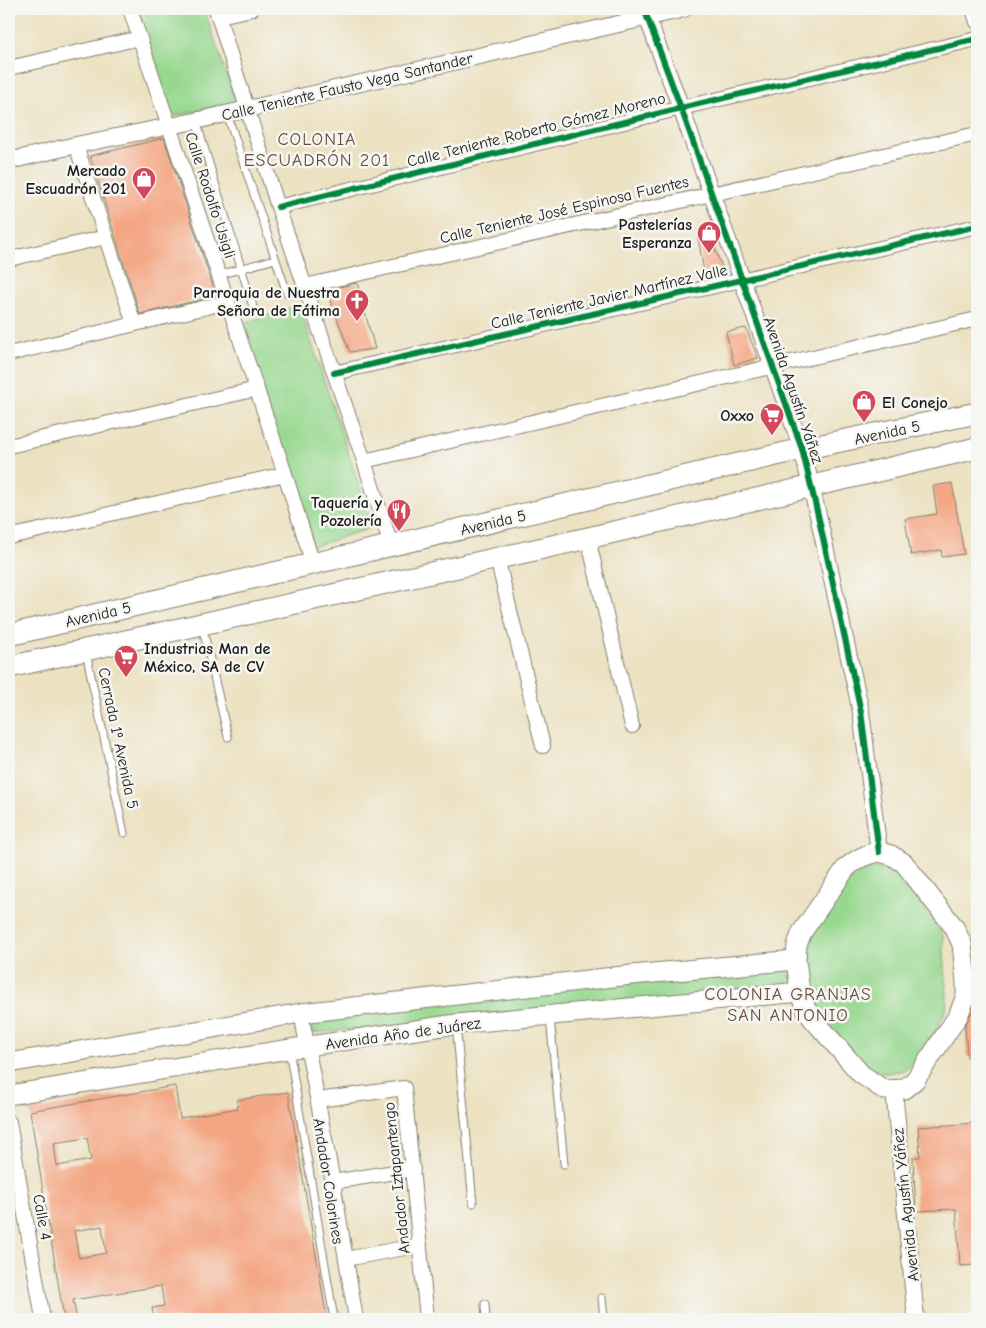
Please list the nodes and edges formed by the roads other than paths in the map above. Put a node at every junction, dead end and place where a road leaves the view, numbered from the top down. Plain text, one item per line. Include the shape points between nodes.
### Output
1 (130, 9) edge
2 (252, 9) edge
3 (684, 9) edge
4 (972, 9) edge
5 (217, 12) edge
6 (645, 13) edge
7 (977, 22) edge
8 (140, 38) junction
9 (977, 39) edge
10 (9, 68) edge
11 (247, 108) junction
12 (681, 108) junction
13 (227, 113) junction
14 (195, 120) junction
15 (169, 126) junction
16 (977, 134) edge
17 (76, 145) junction
18 (9, 161) edge
19 (711, 194) junction
20 (278, 206) junction
21 (977, 226) edge
22 (106, 237) junction
23 (9, 259) edge
24 (275, 259) junction
25 (241, 268) junction
26 (219, 275) junction
27 (742, 279) junction
28 (305, 286) junction
29 (287, 293) dead end
30 (228, 302) junction
31 (254, 310) dead end
32 (977, 319) edge
33 (134, 324) junction
34 (9, 354) edge
35 (772, 366) junction
36 (334, 373) junction
37 (257, 389) junction
38 (977, 413) edge
39 (9, 446) edge
40 (977, 448) edge
41 (802, 450) junction
42 (364, 461) junction
43 (285, 474) junction
44 (812, 487) junction
45 (9, 537) edge
46 (588, 538) junction
47 (391, 546) junction
48 (497, 558) junction
49 (313, 564) junction
50 (202, 625) junction
51 (9, 635) edge
52 (86, 650) junction
53 (9, 667) edge
54 (632, 726) dead end
55 (228, 737) dead end
56 (543, 746) dead end
57 (124, 833) dead end
58 (879, 852) junction
59 (970, 943) edge
60 (796, 960) junction
61 (972, 981) edge
62 (800, 992) junction
63 (301, 1013) junction
64 (550, 1015) junction
65 (456, 1024) junction
66 (308, 1046) junction
67 (289, 1049) junction
68 (9, 1063) edge
69 (894, 1090) junction
70 (9, 1095) edge
71 (318, 1100) junction
72 (9, 1122) edge
73 (564, 1164) dead end
74 (413, 1169) junction
75 (333, 1182) junction
76 (473, 1203) dead end
77 (420, 1245) junction
78 (346, 1259) junction
79 (602, 1298) dead end
80 (485, 1304) dead end
81 (43, 1319) edge
82 (334, 1319) edge
83 (356, 1319) edge
84 (427, 1319) edge
85 (486, 1319) edge
86 (604, 1319) edge
87 (916, 1319) edge

1 - 8 street, Calle Rodolfo Usigli
2 - 5 street
3 - 6 street, Calle Teniente Fausto Vega Santander
4 - 7 street
5 - 11 street
6 - 11 street, Calle Teniente Fausto Vega Santander
6 - 12 street, Avenida Agustín Yáñez
8 - 10 street
8 - 15 street, Calle Rodolfo Usigli
9 - 12 street, Calle Teniente Roberto Gómez Moreno
11 - 13 street, Calle Teniente Fausto Vega Santander
11 - 20 street
12 - 19 street, Avenida Agustín Yáñez
12 - 20 street, Calle Teniente Roberto Gómez Moreno
13 - 14 street, Calle Teniente Fausto Vega Santander
13 - 24 lane
14 - 15 street, Calle Teniente Fausto Vega Santander
14 - 25 lane
15 - 17 street, Calle Teniente Fausto Vega Santander
15 - 26 street, Calle Rodolfo Usigli
16 - 19 street, Calle Teniente José Espinosa Fuentes
17 - 18 street, Calle Teniente Fausto Vega Santander
17 - 22 street
19 - 27 street, Avenida Agustín Yáñez
19 - 28 street, Calle Teniente José Espinosa Fuentes
20 - 28 street
21 - 27 street, Calle Teniente Javier Martínez Valle
22 - 23 street
22 - 33 street
24 - 25 lane
24 - 29 lane
25 - 26 lane
25 - 31 lane
26 - 30 street, Calle Rodolfo Usigli
27 - 35 street, Avenida Agustín Yáñez
27 - 36 street, Calle Teniente Javier Martínez Valle
28 - 36 street
30 - 33 street
30 - 37 street, Calle Rodolfo Usigli
32 - 35 street
33 - 34 street
35 - 41 street, Avenida Agustín Yáñez
35 - 42 street
36 - 42 street
37 - 39 street
37 - 43 street, Calle Rodolfo Usigli
38 - 41 main road, Avenida 5
40 - 44 main road, Avenida 5
41 - 44 street, Avenida Agustín Yáñez
41 - 47 main road, Avenida 5
42 - 47 street
43 - 45 street
43 - 49 street, Calle Rodolfo Usigli
44 - 46 main road, Avenida 5
44 - 58 street, Avenida Agustín Yáñez via 861,712
46 - 48 main road, Avenida 5
46 - 54 street
47 - 49 main road, Avenida 5
48 - 50 main road, Avenida 5
48 - 56 street
49 - 51 main road, Avenida 5
50 - 52 main road, Avenida 5
50 - 55 lane
52 - 53 main road, Avenida 5
52 - 57 lane, Cerrada 1ª Avenida 5
58 - 59 main road via 904,863
58 - 60 main road via 856,859 846,868 802,932
59 - 61 main road
60 - 62 main road
60 - 63 main road, Avenida Año de Juárez via 631,975
61 - 69 main road via 958,1016 915,1080 904,1089
62 - 64 main road, Avenida Año de Juárez
62 - 69 main road via 812,1018 861,1074 884,1090
63 - 66 street
63 - 68 main road, Avenida Año de Juárez
64 - 65 main road, Avenida Año de Juárez
64 - 73 lane
65 - 66 main road, Avenida Año de Juárez
65 - 76 lane
66 - 67 main road, Avenida Año de Juárez
66 - 71 street
67 - 70 main road, Avenida Año de Juárez
67 - 82 lane, Andador Colorines
69 - 87 street, Avenida Agustín Yáñez
71 - 74 street, Andador Iztapantengo via 404,1088
71 - 75 street, Andador Colorines
72 - 81 street, Calle 4
74 - 75 street
74 - 77 street, Andador Iztapantengo
75 - 78 street, Andador Colorines
77 - 78 street
77 - 84 street, Andador Iztapantengo
78 - 83 street, Andador Colorines
79 - 86 lane
80 - 85 lane

